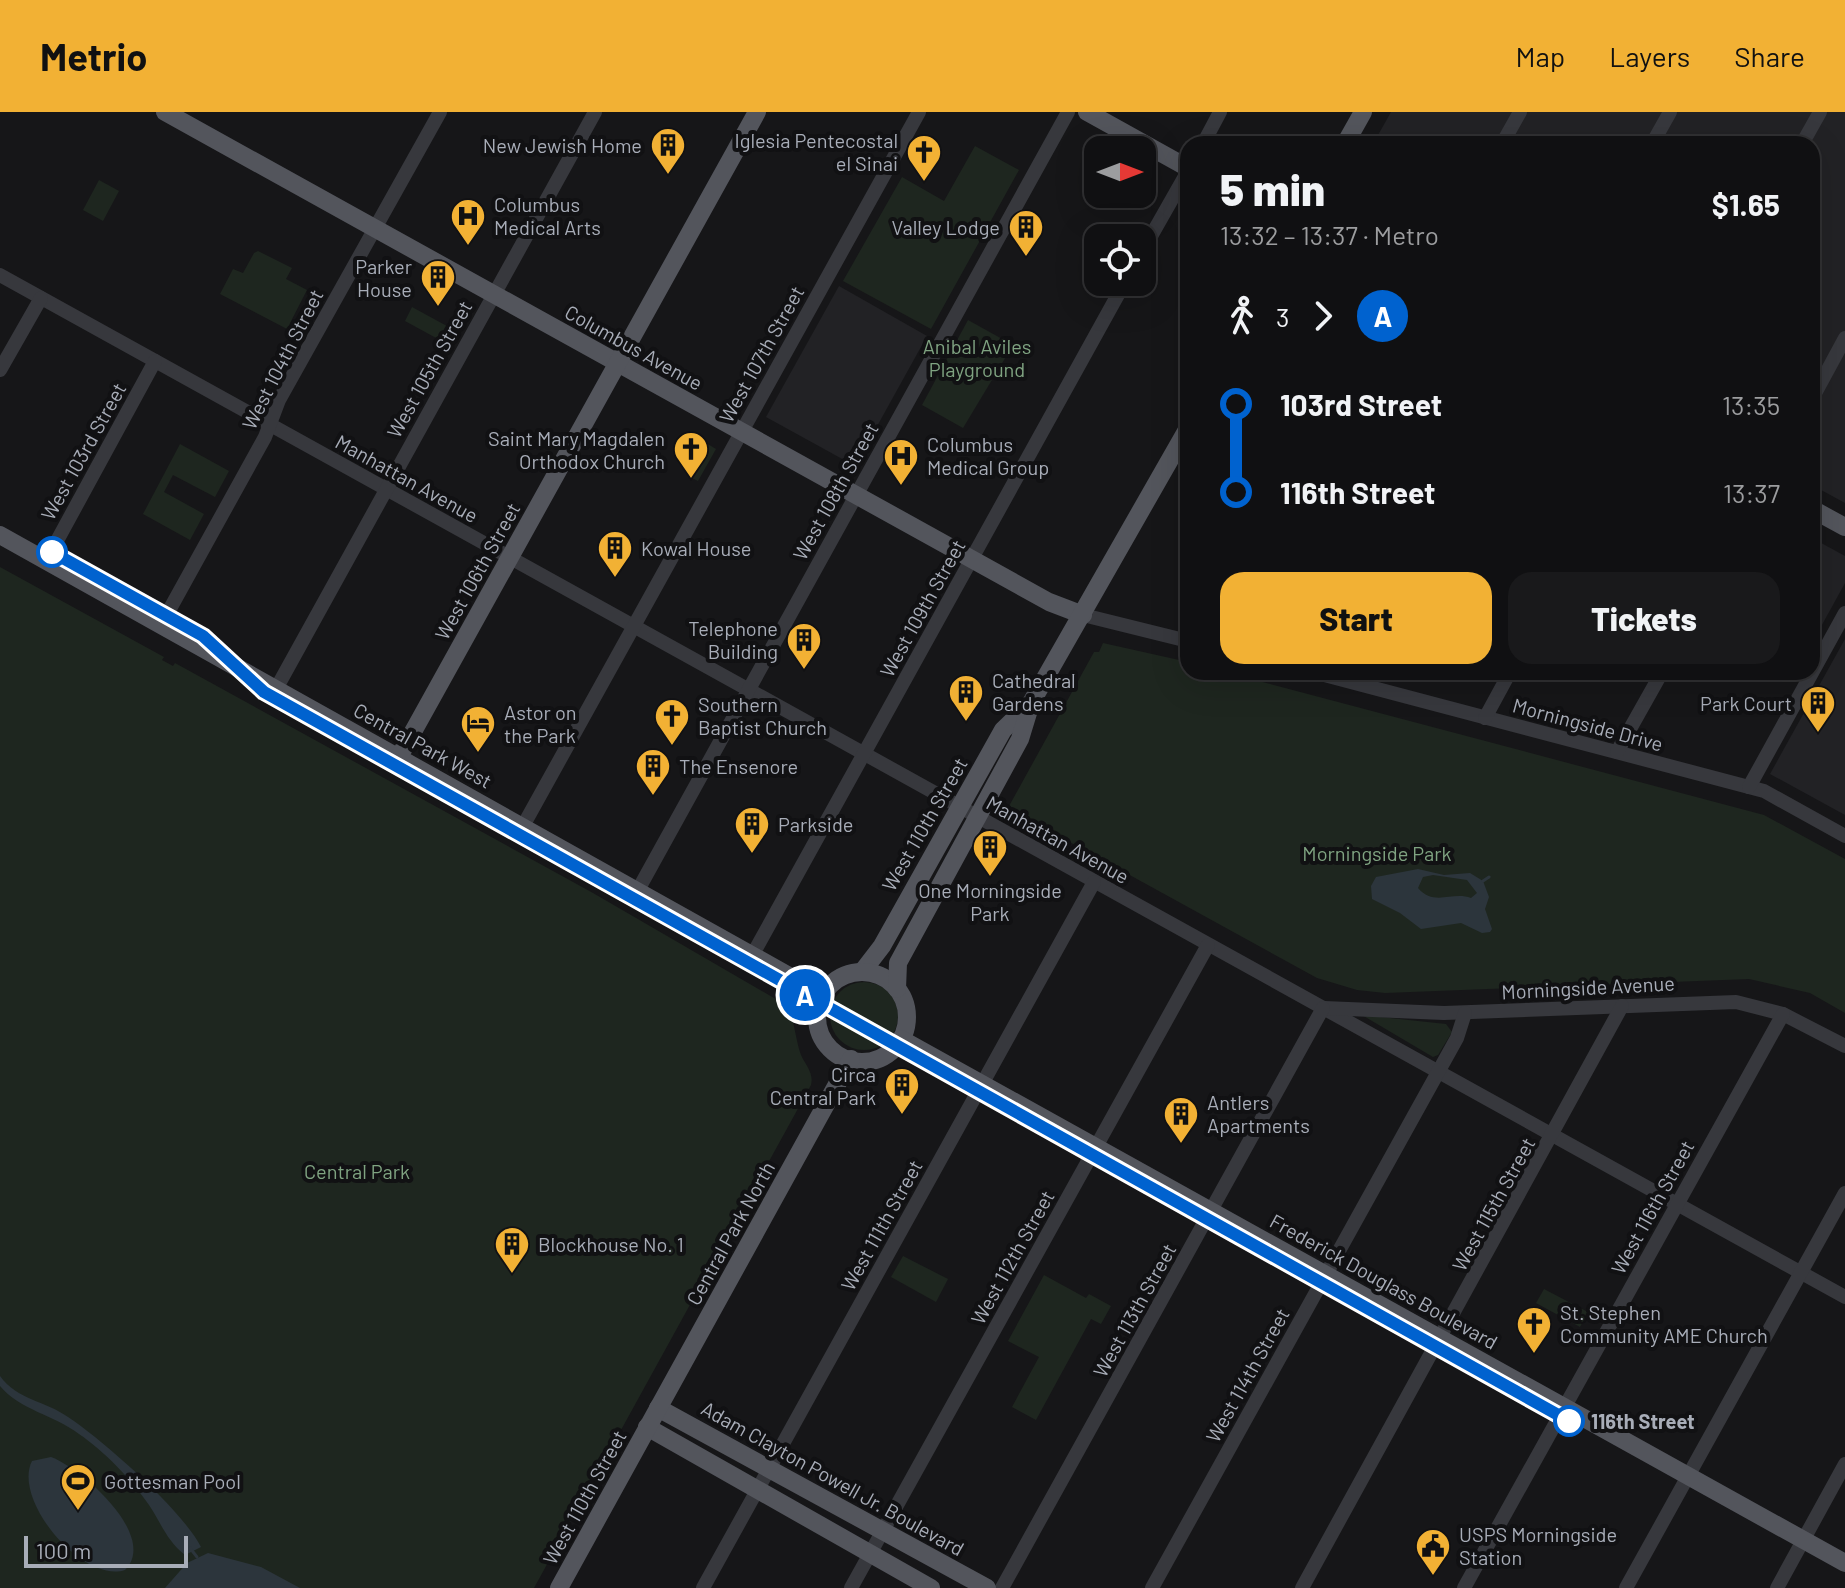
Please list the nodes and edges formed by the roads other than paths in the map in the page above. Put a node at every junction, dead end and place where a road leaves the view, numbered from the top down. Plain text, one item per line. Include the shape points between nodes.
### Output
1 (165, 112) edge
2 (440, 112) edge
3 (595, 112) edge
4 (757, 112) edge
5 (919, 112) edge
6 (1068, 112) edge
7 (1087, 112) edge
8 (1220, 112) edge
9 (1363, 112) edge
10 (1520, 112) edge
11 (1670, 112) edge
12 (1820, 112) edge
13 (1207, 136) edge
14 (1350, 136) edge
15 (1506, 136) edge
16 (1656, 136) edge
17 (1806, 136) edge
18 (1180, 164) edge
19 (1180, 183) edge
20 (1156, 227) edge
21 (375, 229) junction
22 (0, 275) edge
23 (494, 294) junction
24 (1117, 296) edge
25 (41, 298) junction
26 (1845, 338) edge
27 (155, 361) junction
28 (617, 363) junction
29 (0, 370) edge
30 (1820, 384) edge
31 (268, 424) junction
32 (741, 432) junction
33 (1180, 442) edge
34 (385, 489) junction
35 (856, 495) junction
36 (1820, 513) edge
37 (1845, 527) edge
38 (0, 535) edge
39 (509, 558) junction
40 (972, 559) junction
41 (46, 561) junction
42 (1845, 613) edge
43 (1083, 615) junction
44 (161, 625) junction
45 (633, 627) junction
46 (1180, 639) edge
47 (1820, 658) edge
48 (1343, 680) edge
49 (1506, 680) edge
50 (1658, 680) edge
51 (1808, 680) edge
52 (276, 689) junction
53 (748, 690) junction
54 (1031, 703) junction
55 (1485, 718) junction
56 (1617, 752) junction
57 (863, 755) junction
58 (399, 757) junction
59 (1749, 787) junction
60 (959, 807) junction
61 (976, 816) junction
62 (523, 826) junction
63 (1845, 836) edge
64 (1094, 882) junction
65 (638, 890) junction
66 (1208, 945) junction
67 (753, 954) junction
68 (862, 972) junction
69 (897, 989) junction
70 (823, 995) junction
71 (1622, 1006) junction
72 (1323, 1008) junction
73 (1465, 1013) junction
74 (1783, 1014) junction
75 (901, 1039) junction
76 (1845, 1046) edge
77 (851, 1059) junction
78 (1439, 1072) junction
79 (982, 1084) junction
80 (1553, 1136) junction
81 (1095, 1147) junction
82 (1845, 1193) edge
83 (1676, 1204) junction
84 (1211, 1211) junction
85 (1801, 1272) junction
86 (1326, 1274) junction
87 (1845, 1297) edge
88 (1441, 1338) junction
89 (1564, 1407) junction
90 (658, 1408) junction
91 (647, 1427) junction
92 (1845, 1464) edge
93 (769, 1468) junction
94 (1688, 1476) junction
95 (757, 1490) junction
96 (883, 1530) junction
97 (1804, 1540) junction
98 (870, 1553) junction
99 (1845, 1563) edge
100 (559, 1588) edge
101 (703, 1588) edge
102 (851, 1588) edge
103 (931, 1588) edge
104 (987, 1588) edge
105 (1002, 1588) edge
106 (1152, 1588) edge
107 (1302, 1588) edge
108 (1464, 1588) edge
109 (1626, 1588) edge
110 (1777, 1588) edge

1 - 21 main road, Columbus Avenue
2 - 21 street, West 104th Street
3 - 23 street, West 105th Street
4 - 28 main road, West 106th Street
5 - 32 street, West 107th Street
6 - 35 street, West 108th Street
7 - 18 main road
8 - 13 street
9 - 14 main road
10 - 15 street
11 - 16 street
12 - 17 street
19 - 20 street
21 - 23 main road, Columbus Avenue
21 - 31 street, West 104th Street
22 - 25 street, Manhattan Avenue
23 - 28 main road, Columbus Avenue
23 - 34 street, West 105th Street
24 - 40 street, West 109th Street
25 - 27 street, Manhattan Avenue
25 - 29 street
26 - 30 street
27 - 31 street, Manhattan Avenue
27 - 41 street, West 103rd Street
28 - 32 main road, Columbus Avenue
28 - 39 main road, West 106th Street
31 - 34 street, Manhattan Avenue
31 - 44 street, West 104th Street
32 - 35 main road, Columbus Avenue
32 - 45 street, West 107th Street
33 - 43 main road, West 110th Street
34 - 39 street, Manhattan Avenue
34 - 52 street, West 105th Street
35 - 40 main road, Columbus Avenue
35 - 53 street, West 108th Street
36 - 37 main road
38 - 41 main road, Central Park West
39 - 45 street, Manhattan Avenue
39 - 58 main road, West 106th Street
40 - 43 main road, Columbus Avenue via 1062,610
40 - 57 street, West 109th Street
41 - 44 main road, Central Park West
42 - 47 street
43 - 46 street
43 - 54 main road, West 110th Street
44 - 52 main road, Central Park West
45 - 53 street, Manhattan Avenue
45 - 62 street, West 107th Street
48 - 55 street, Morningside Drive
49 - 55 street
50 - 56 street
51 - 59 street
52 - 58 main road, Central Park West
53 - 57 street, Manhattan Avenue
53 - 65 street, West 108th Street
54 - 60 main road, West 110th Street via 1003,730
54 - 61 main road, West 110th Street via 1020,739
55 - 56 street, Morningside Drive
56 - 59 street, Morningside Drive
57 - 60 street, Manhattan Avenue
57 - 67 street, West 109th Street
58 - 62 main road, Central Park West
59 - 63 street, Morningside Drive
60 - 61 street, Manhattan Avenue
60 - 68 main road, West 110th Street via 882,946
61 - 64 street, Manhattan Avenue
61 - 69 main road, West 110th Street via 898,963
62 - 65 main road, Central Park West
64 - 66 street, Manhattan Avenue
64 - 79 street, West 111th Street
65 - 67 main road, Central Park West
66 - 72 street, Manhattan Avenue
66 - 81 street, West 112th Street
67 - 70 main road, Central Park West
68 - 69 main road via 884,977
68 - 70 main road via 839,978
69 - 75 main road via 907,1011
70 - 77 main road via 818,1010 821,1034 832,1049
71 - 73 street, Morningside Avenue
71 - 74 street, Morningside Avenue via 1727,1001
71 - 80 street, West 115th Street
72 - 73 street, Morningside Avenue
72 - 78 street, Manhattan Avenue
72 - 84 street, West 113th Street
73 - 78 street, West 114th Street
74 - 76 street, Morningside Avenue
74 - 83 street, West 116th Street
75 - 77 main road via 878,1059
75 - 79 main road, Frederick Douglass Boulevard
77 - 90 main road, Central Park North
78 - 80 street, Manhattan Avenue
78 - 86 street, West 114th Street
79 - 81 main road, Frederick Douglass Boulevard
79 - 93 street, West 111th Street
80 - 83 street, Manhattan Avenue
80 - 88 street, West 115th Street
81 - 84 main road, Frederick Douglass Boulevard
81 - 96 street, West 112th Street
82 - 85 street
83 - 85 street, Manhattan Avenue
83 - 89 street, West 116th Street
84 - 86 main road, Frederick Douglass Boulevard
84 - 105 street, West 113th Street
85 - 87 street, Manhattan Avenue
85 - 94 street
86 - 88 main road, Frederick Douglass Boulevard
86 - 106 street, West 114th Street
88 - 89 main road, Frederick Douglass Boulevard
88 - 107 street, West 115th Street
89 - 94 main road, Frederick Douglass Boulevard
89 - 108 street, West 116th Street
90 - 91 main road, Central Park North
90 - 93 main road, Adam Clayton Powell Jr. Boulevard
91 - 95 main road
91 - 100 main road, West 110th Street
92 - 97 street
93 - 95 street, West 111th Street
93 - 96 main road, Adam Clayton Powell Jr. Boulevard
94 - 97 main road, Frederick Douglass Boulevard
94 - 109 street
95 - 98 main road
95 - 101 street, West 111th Street
96 - 98 street, West 112th Street
96 - 104 main road, Adam Clayton Powell Jr. Boulevard
97 - 99 main road, Frederick Douglass Boulevard
97 - 110 street
98 - 102 street, West 112th Street
98 - 103 main road

